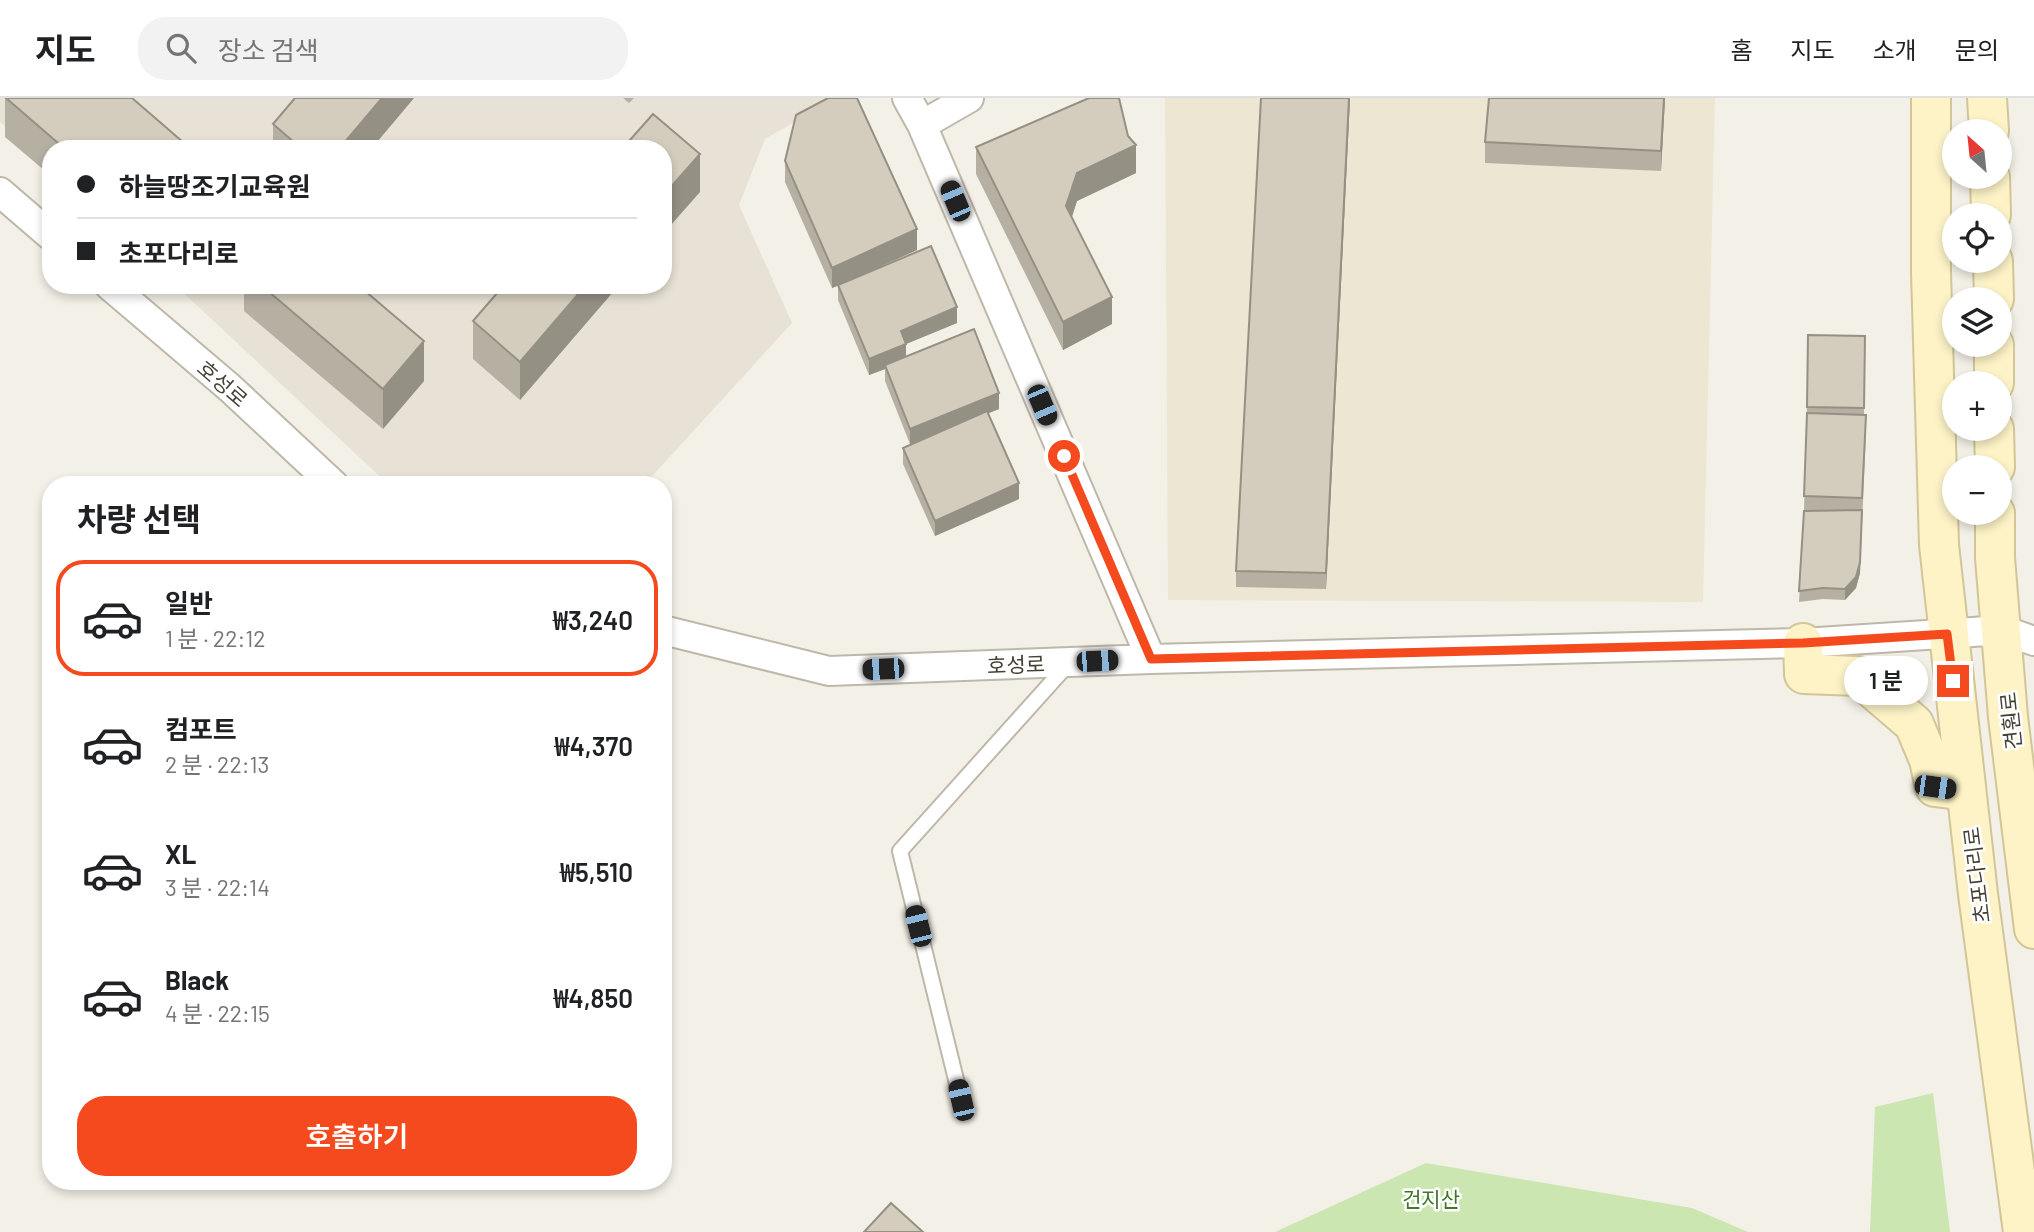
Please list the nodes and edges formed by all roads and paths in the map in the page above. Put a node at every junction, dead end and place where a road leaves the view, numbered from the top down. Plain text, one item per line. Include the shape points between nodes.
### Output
1 (907, 98) edge
2 (969, 98) edge
3 (1931, 98) edge
4 (1987, 98) edge
5 (1988, 119) edge
6 (922, 125) junction
7 (0, 192) edge
8 (42, 228) edge
9 (120, 294) edge
10 (324, 476) edge
11 (1995, 525) edge
12 (672, 633) edge
13 (1947, 634) junction
14 (2019, 636) edge
15 (1803, 643) junction
16 (1151, 659) junction
17 (1070, 662) junction
18 (2025, 770) edge
19 (1966, 792) junction
20 (2034, 929) edge
21 (961, 1100) dead end
22 (2023, 1232) edge

1 - 6 street
2 - 6 street
3 - 13 street, 초포다리로 via 1939,545
4 - 5 street
6 - 16 street
7 - 8 street
9 - 10 street, 호성로
11 - 14 street, 견훤로 via 1995,558
12 - 17 street, 호성로 via 829,671
13 - 14 street, 호성로
13 - 15 street, 호성로
13 - 19 street, 초포다리로
14 - 18 street, 견훤로 via 2008,717
15 - 16 street, 호성로
15 - 19 street via 1804,674 1858,676 1914,723 1935,787
16 - 17 street, 호성로
17 - 21 lane via 900,852
18 - 20 street, 견훤로
19 - 22 street, 초포다리로

